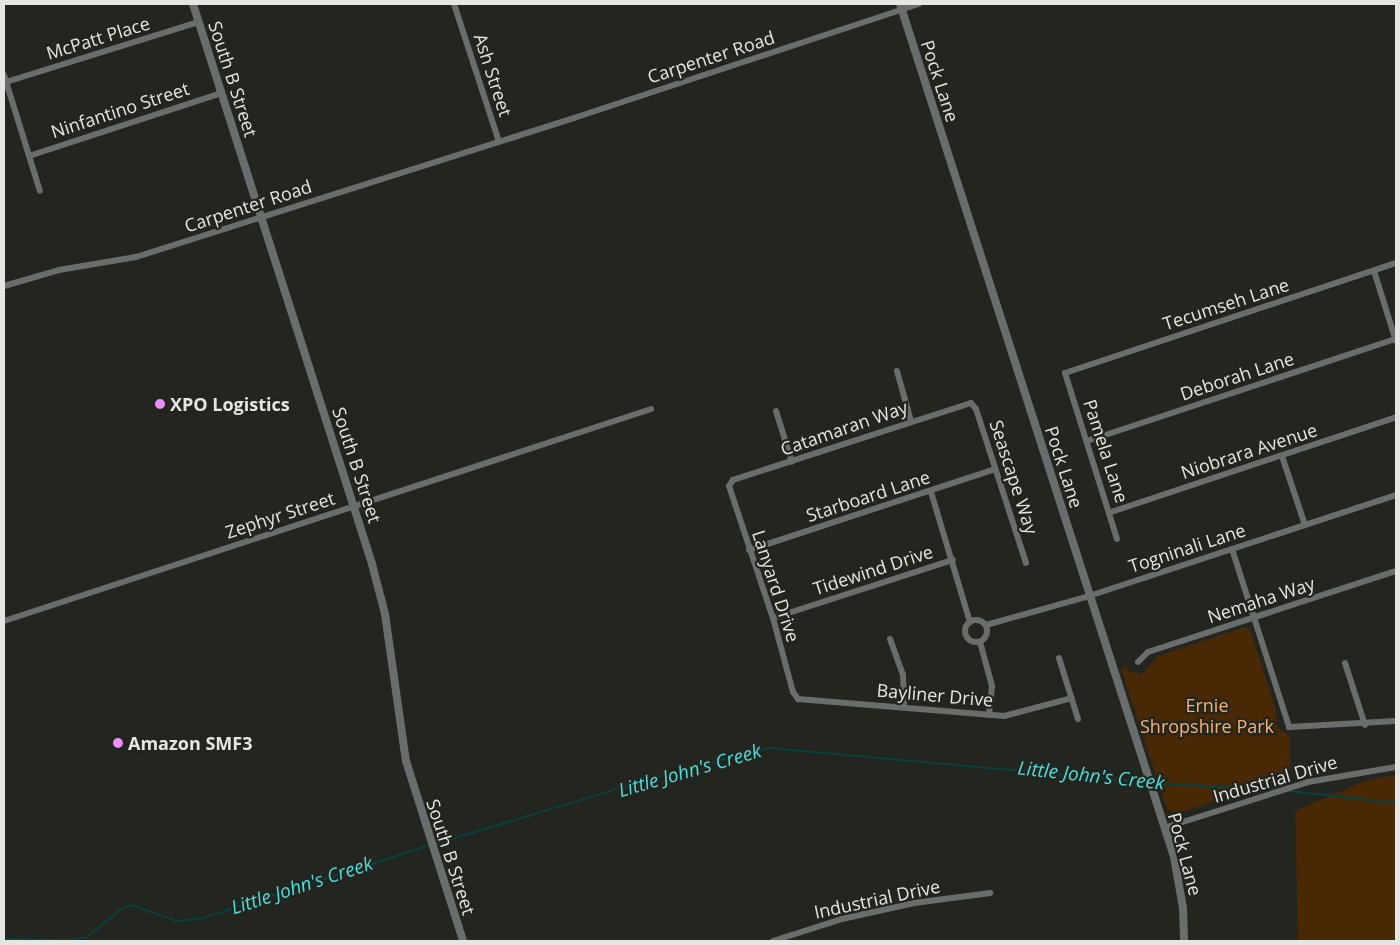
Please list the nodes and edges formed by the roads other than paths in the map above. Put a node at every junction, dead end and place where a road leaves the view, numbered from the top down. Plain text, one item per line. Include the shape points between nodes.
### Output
1 (193, 4) edge
2 (454, 4) edge
3 (919, 4) edge
4 (901, 7) edge
5 (199, 22) junction
6 (5, 79) edge
7 (222, 93) junction
8 (511, 138) joint
9 (498, 142) junction
10 (28, 156) junction
11 (40, 191) dead end
12 (262, 217) junction
13 (1396, 263) edge
14 (1374, 271) junction
15 (4, 286) edge
16 (1396, 341) edge
17 (897, 371) dead end
18 (1066, 373) joint
19 (971, 403) joint
20 (651, 409) dead end
21 (776, 411) dead end
22 (1396, 417) edge
23 (912, 421) junction
24 (1088, 441) junction
25 (1282, 456) junction
26 (792, 462) junction
27 (996, 469) junction
28 (729, 486) joint
29 (931, 492) junction
30 (1396, 494) edge
31 (354, 506) junction
32 (1111, 512) junction
33 (1304, 525) junction
34 (1117, 539) dead end
35 (1232, 549) junction
36 (749, 550) junction
37 (953, 560) junction
38 (1026, 562) dead end
39 (1396, 571) edge
40 (1089, 596) junction
41 (773, 618) junction
42 (1254, 618) junction
43 (4, 621) edge
44 (970, 622) junction
45 (986, 626) junction
46 (890, 638) dead end
47 (980, 642) junction
48 (1059, 658) dead end
49 (1138, 662) dead end
50 (1345, 663) dead end
51 (795, 696) joint
52 (1072, 698) junction
53 (904, 707) junction
54 (989, 715) junction
55 (1078, 719) dead end
56 (1396, 722) edge
57 (1365, 725) junction
58 (1396, 767) edge
59 (1164, 828) junction
60 (990, 893) dead end
61 (463, 941) edge
62 (773, 941) edge
63 (1184, 941) edge

1 - 5 street, South B Street
2 - 9 street, Ash Street
3 - 4 street, Carpenter Road
4 - 8 street, Carpenter Road
4 - 40 street, Pock Lane
5 - 6 street, McPatt Place
5 - 7 street, South B Street
6 - 10 street
7 - 10 street, Ninfantino Street
7 - 12 street, South B Street
8 - 9 street, Ash Street
9 - 12 street, Carpenter Road
10 - 11 street
12 - 15 street, Carpenter Road via 124,260 59,270
12 - 31 street, South B Street
13 - 14 street, Tecumseh Lane
14 - 16 street
14 - 18 street, Tecumseh Lane
16 - 24 street, Deborah Lane
17 - 23 street
18 - 24 street, Pamela Lane
19 - 23 street, Catamaran Way
19 - 27 street, Seascape Way via 976,409
20 - 31 street, Zephyr Street
21 - 26 street
22 - 25 street, Niobrara Avenue
23 - 26 street, Catamaran Way
24 - 32 street, Pamela Lane
25 - 32 street, Niobrara Avenue
25 - 33 street
26 - 28 street, Catamaran Way via 733,480
27 - 29 street, Starboard Lane
27 - 38 street, Seascape Way
28 - 36 street, Lanyard Drive
29 - 36 street, Starboard Lane
29 - 37 street
30 - 33 street, Togninali Lane
31 - 43 street, Zephyr Street
31 - 61 street, South B Street via 380,589 401,735 427,835
32 - 34 street, Pamela Lane
33 - 35 street, Togninali Lane
35 - 40 street, Togninali Lane
35 - 42 street
36 - 41 street, Lanyard Drive
37 - 41 street, Tidewind Drive
37 - 44 street
39 - 42 street, Nemaha Way
40 - 45 street, Togninali Lane
40 - 59 street, Pock Lane
41 - 51 street, Lanyard Drive
42 - 49 street, Nemaha Way via 1148,652
42 - 57 street via 1289,728
44 - 45 street via 982,621
44 - 47 street via 966,626 966,638
45 - 47 street via 986,638
46 - 53 street via 902,675
47 - 54 street via 992,686
48 - 52 street
50 - 57 street
51 - 53 street, Bayliner Drive via 802,700
52 - 54 street, Bayliner Drive via 1011,715
52 - 55 street
53 - 54 street, Bayliner Drive
56 - 57 street
58 - 59 street, Industrial Drive via 1308,782
59 - 63 street, Pock Lane via 1181,888
60 - 62 street, Industrial Drive via 914,903 842,919

